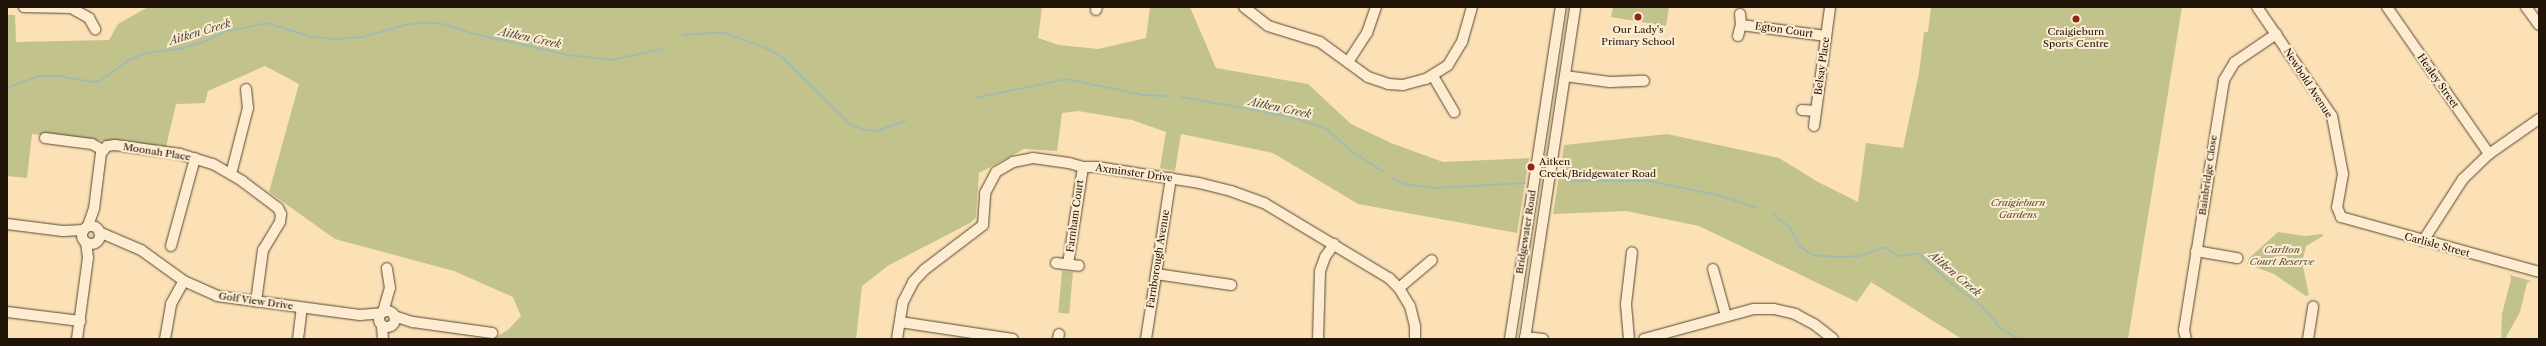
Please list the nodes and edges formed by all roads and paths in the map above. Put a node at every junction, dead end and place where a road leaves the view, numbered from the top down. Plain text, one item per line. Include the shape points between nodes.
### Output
1 (24, 7) edge
2 (1244, 7) edge
3 (1376, 7) edge
4 (1472, 7) edge
5 (1561, 7) edge
6 (1576, 7) edge
7 (1830, 7) edge
8 (2257, 7) edge
9 (2387, 7) edge
10 (2526, 7) edge
11 (1740, 14) dead end
12 (1741, 25) junction
13 (2539, 25) edge
14 (95, 29) dead end
15 (2276, 34) junction
16 (1738, 36) dead end
17 (1826, 36) junction
18 (1348, 62) junction
19 (1433, 76) junction
20 (1565, 76) junction
21 (1644, 80) dead end
22 (246, 89) dead end
23 (1802, 110) dead end
24 (1816, 111) junction
25 (1454, 112) dead end
26 (2539, 119) edge
27 (1814, 126) dead end
28 (45, 138) dead end
29 (103, 150) junction
30 (2489, 154) junction
31 (195, 158) junction
32 (1082, 167) junction
33 (231, 174) junction
34 (1171, 178) junction
35 (1549, 178) junction
36 (1534, 185) junction
37 (1544, 214) junction
38 (2338, 214) joint
39 (7, 224) edge
40 (91, 235) junction
41 (1525, 241) junction
42 (2423, 241) junction
43 (1334, 244) junction
44 (171, 246) dead end
45 (2196, 251) junction
46 (1632, 252) dead end
47 (2237, 258) dead end
48 (1432, 260) dead end
49 (1056, 263) dead end
50 (1068, 264) junction
51 (1079, 266) dead end
52 (387, 268) dead end
53 (1713, 269) dead end
54 (2539, 272) edge
55 (1156, 274) junction
56 (184, 282) junction
57 (1231, 285) dead end
58 (1399, 288) junction
59 (256, 302) junction
60 (2313, 306) dead end
61 (302, 308) junction
62 (7, 312) edge
63 (1726, 316) junction
64 (387, 319) junction
65 (80, 321) junction
66 (900, 322) junction
67 (492, 333) dead end
68 (473, 335) edge
69 (1525, 338) edge
70 (77, 339) edge
71 (165, 339) edge
72 (298, 339) edge
73 (384, 339) edge
74 (897, 339) edge
75 (1013, 339) edge
76 (1146, 339) edge
77 (1318, 339) edge
78 (1415, 339) edge
79 (1510, 339) edge
80 (1543, 339) edge
81 (1629, 339) edge
82 (1644, 339) edge
83 (1833, 339) edge
84 (2186, 339) edge
85 (2308, 339) edge

1 - 14 street via 71,8 89,18
2 - 18 street via 1268,26 1313,38
3 - 18 street via 1367,33
4 - 19 street via 1458,50 1448,65
5 - 36 street, Bridgewater Road
6 - 20 street, Bridgewater Road
7 - 17 street, Belsay Place
8 - 15 street, Newbold Avenue
9 - 30 street, Healey Street
10 - 13 street
11 - 12 street
12 - 16 street
12 - 17 street, Egton Court
15 - 38 street, Newbold Avenue via 2332,116 2343,174
15 - 45 street, Bainbridge Close via 2235,62 2224,80
17 - 24 street, Belsay Place
18 - 19 street via 1368,77 1388,84 1410,84
19 - 25 street
20 - 21 street via 1610,82
20 - 35 street, Bridgewater Road
22 - 33 street via 248,108
23 - 24 street
24 - 27 street, Belsay Place
26 - 30 street
28 - 29 street via 92,144
29 - 31 street, Moonah Place via 107,146 115,145
29 - 40 street
30 - 42 street via 2463,179
31 - 33 street, Moonah Place
31 - 44 street
32 - 34 street, Axminster Drive
32 - 50 street, Farnham Court
32 - 66 street, Axminster Drive via 1033,158 1013,162 1000,169 992,177 985,193 983,225 918,277 906,295
33 - 59 street, Moonah Place via 278,208 281,214 280,222 264,246
34 - 43 street, Axminster Drive via 1216,186 1246,196 1280,212
34 - 55 street, Farnborough Avenue
35 - 36 street via 1540,194 1536,193
35 - 37 street, Bridgewater Road
36 - 41 street, Bridgewater Road
37 - 41 street via 1541,208 1537,207
37 - 69 street, Bridgewater Road
38 - 42 street, Carlisle Street via 2344,219
39 - 40 street, Golf View Drive
40 - 56 street, Golf View Drive via 118,240 141,250
40 - 65 street
41 - 79 street, Bridgewater Road
42 - 54 street, Carlisle Street
43 - 58 street, Axminster Drive via 1378,270
43 - 77 street via 1325,257 1320,272
45 - 47 street
45 - 84 street, Bainbridge Close via 2184,330
46 - 81 street via 1626,304
48 - 58 street
49 - 50 street
50 - 51 street
52 - 64 street
53 - 63 street
55 - 57 street
55 - 76 street, Farnborough Avenue
56 - 59 street, Golf View Drive via 217,296
56 - 71 street via 171,304
58 - 78 street, Axminster Drive via 1413,316
59 - 61 street, Golf View Drive
60 - 85 street
61 - 64 street, Golf View Drive
61 - 72 street
62 - 65 street
63 - 82 street
63 - 83 street via 1754,308 1774,309 1795,314 1814,324
64 - 68 street
64 - 73 street
65 - 70 street
66 - 74 street, Axminster Drive
66 - 75 street
67 - 68 street
69 - 80 street

